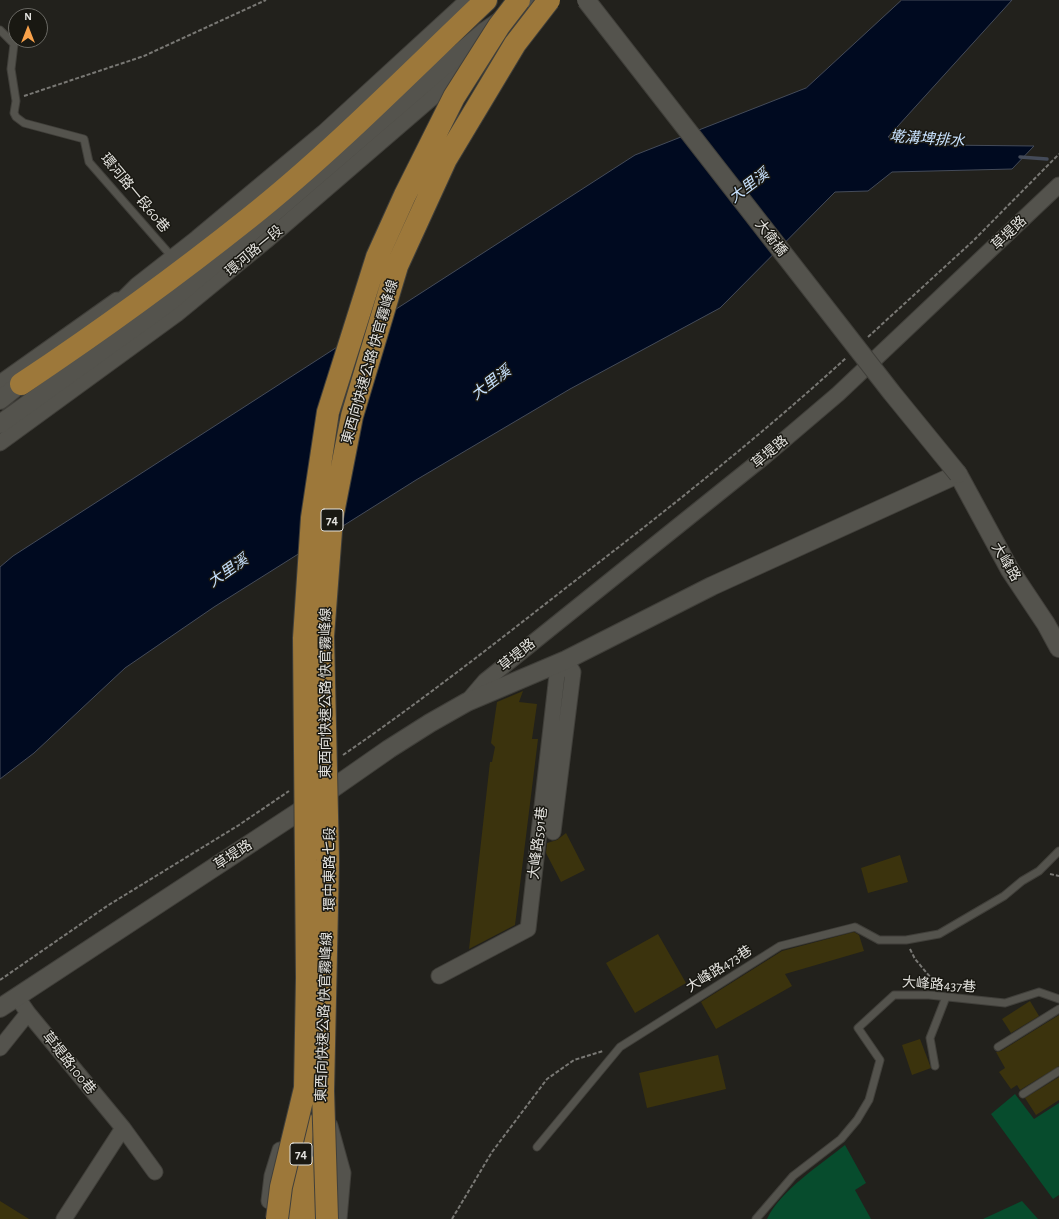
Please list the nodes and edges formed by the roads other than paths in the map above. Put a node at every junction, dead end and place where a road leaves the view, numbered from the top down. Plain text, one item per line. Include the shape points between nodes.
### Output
1 (470, 0) edge
2 (486, 0) edge
3 (519, 0) edge
4 (531, 0) edge
5 (549, 0) edge
6 (586, 0) edge
7 (0, 30) edge
8 (484, 32) junction
9 (1059, 185) edge
10 (173, 258) junction
11 (10, 384) edge
12 (0, 400) edge
13 (0, 424) edge
14 (0, 443) edge
15 (958, 474) junction
16 (1059, 648) edge
17 (566, 660) junction
18 (467, 702) junction
19 (329, 790) junction
20 (302, 809) junction
21 (553, 832) dead end
22 (1059, 851) edge
23 (439, 976) dead end
24 (17, 996) junction
25 (946, 997) junction
26 (1059, 999) edge
27 (0, 1008) edge
28 (1059, 1009) edge
29 (28, 1013) junction
30 (998, 1047) dead end
31 (0, 1048) edge
32 (935, 1066) dead end
33 (1059, 1071) edge
34 (314, 1089) junction
35 (1023, 1094) dead end
36 (295, 1112) junction
37 (328, 1116) junction
38 (123, 1128) junction
39 (537, 1147) dead end
40 (155, 1172) dead end
41 (64, 1219) edge
42 (267, 1219) edge
43 (277, 1219) edge
44 (286, 1219) edge
45 (295, 1219) edge
46 (313, 1219) edge
47 (319, 1219) edge
48 (327, 1219) edge
49 (339, 1219) edge
50 (756, 1219) edge

1 - 10 street via 324,134
2 - 11 highway via 332,146 250,218 107,326
3 - 34 highway, 東西向快速公路 快官霧峰線 / 74, bridge via 499,26 454,97 402,201 377,257 328,412 312,518 304,638 308,978
4 - 8 street, 環河路一段
5 - 34 highway, 東西向快速公路 快官霧峰線 / 74, bridge via 515,44 446,159 397,266 352,416 332,518 323,636 328,860
6 - 15 street, 大衛橋, bridge via 861,354
7 - 10 lane, 環河路一段60巷 via 14,44 11,68 16,101 14,113 20,121 84,139 89,162
8 - 13 street, 環河路一段 via 172,301
8 - 14 street, 環河路一段 via 461,66 433,97 266,241 177,314
9 - 18 street, 草堤路 via 838,394 764,457 485,681
10 - 11 street via 138,286 108,315
11 - 12 street
15 - 16 street, 大峰路 via 1010,570
15 - 17 street, 草堤路 via 712,586
17 - 18 street, 草堤路
17 - 21 street via 573,672
17 - 23 street, 大峰路591巷 via 557,675 528,929
18 - 19 street, 草堤路 via 389,749
19 - 20 street, 草堤路
19 - 37 street, 環中東路七段
20 - 24 street, 草堤路
20 - 36 street, 環中東路七段 via 304,978 300,1088
22 - 39 lane, 大峰路473巷 via 1039,871 1004,896 939,934 906,940 879,940 855,926 780,946 620,1046
24 - 27 street, 草堤路
24 - 29 street, 草堤路100巷
25 - 26 lane, 大峰路437巷 via 1005,1003 1039,992
25 - 32 lane via 930,1038
25 - 50 lane, 大峰路437巷 via 894,995 858,1028 880,1060 869,1100 841,1139 793,1176
28 - 30 lane
29 - 31 street
29 - 38 street, 草堤路100巷
33 - 35 lane
34 - 43 highway, bridge via 281,1187
34 - 45 highway, 東西向快速公路 快官霧峰線 / 74, bridge
34 - 46 highway, 東西向快速公路 快官霧峰線 / 74, bridge via 318,1176
34 - 48 highway, bridge
36 - 42 street, 環中東路七段 via 272,1176
36 - 44 street, 環中東路七段
37 - 47 street, 環中東路七段
37 - 49 street, 環中東路七段 via 343,1173
38 - 40 street, 草堤路100巷
38 - 41 street

